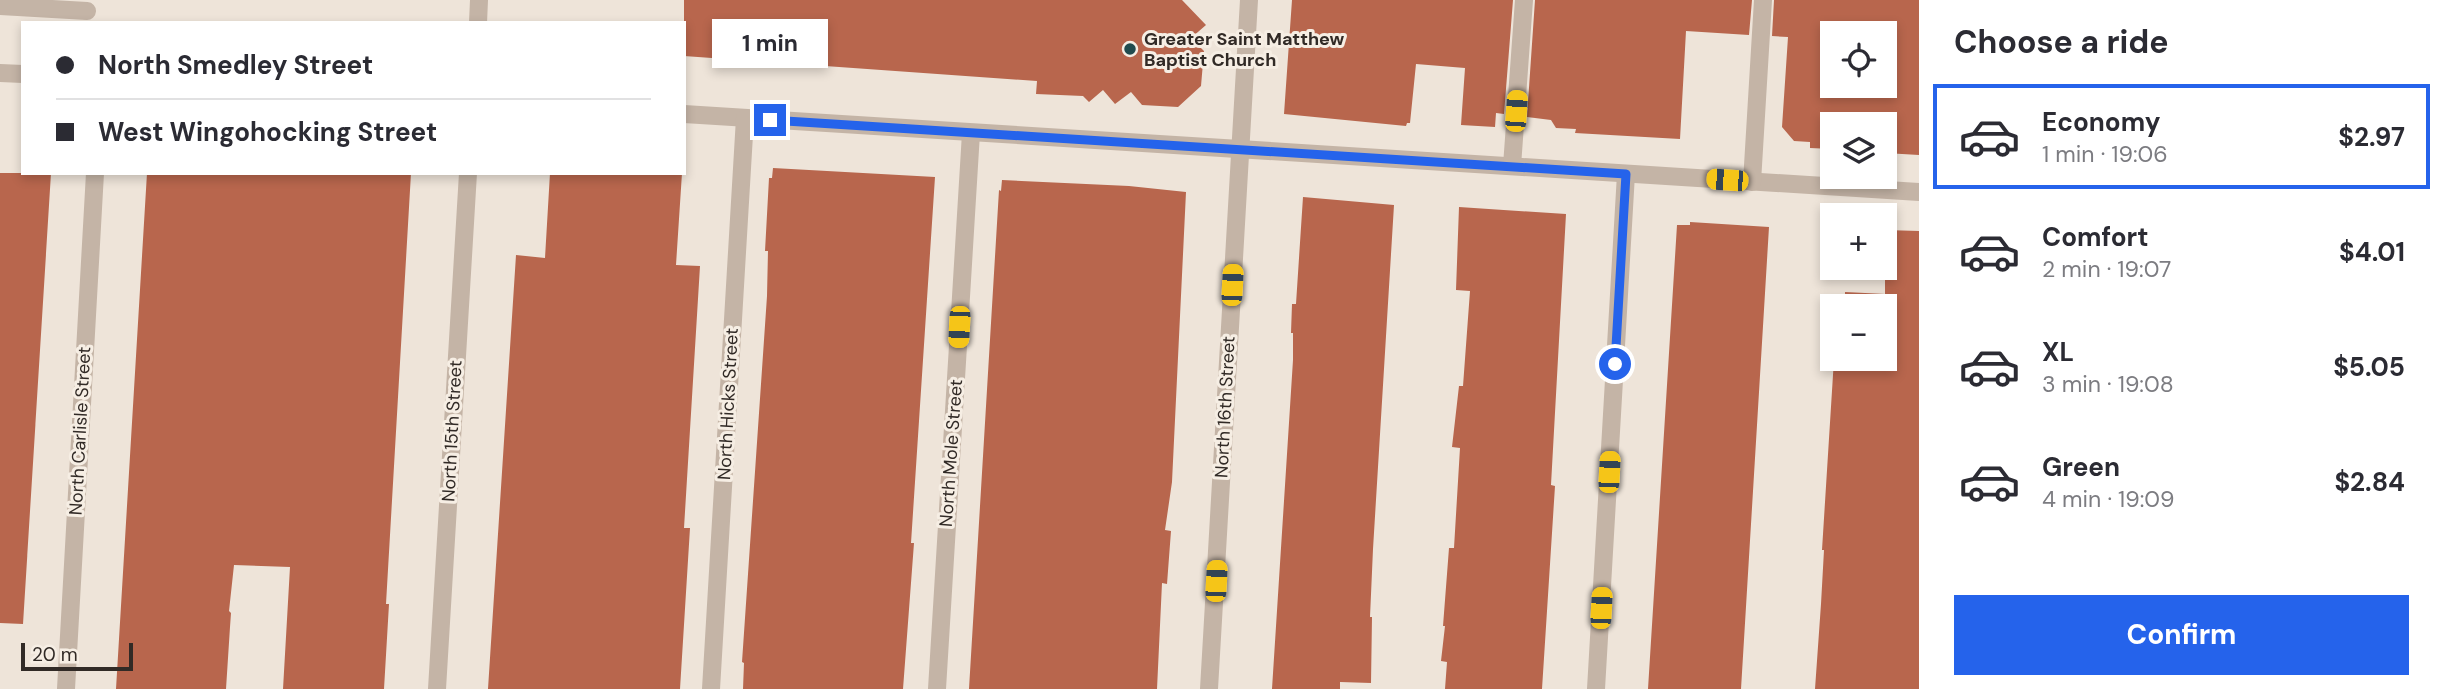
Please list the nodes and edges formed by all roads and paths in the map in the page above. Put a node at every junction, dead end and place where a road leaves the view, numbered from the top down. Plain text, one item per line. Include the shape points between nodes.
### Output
1 (479, 0) edge
2 (1249, 0) edge
3 (1524, 0) edge
4 (1763, 0) edge
5 (0, 6) edge
6 (87, 11) edge
7 (478, 21) edge
8 (0, 73) edge
9 (21, 74) edge
10 (686, 114) edge
11 (745, 118) junction
12 (971, 133) junction
13 (1240, 150) junction
14 (1512, 166) junction
15 (1626, 174) junction
16 (95, 175) edge
17 (468, 175) edge
18 (1752, 182) junction
19 (1919, 192) edge
20 (66, 689) edge
21 (437, 689) edge
22 (711, 689) edge
23 (937, 689) edge
24 (1209, 689) edge
25 (1596, 689) edge

1 - 7 street
2 - 13 street, North 16th Street
3 - 14 street
4 - 18 street
5 - 6 street
8 - 9 street
10 - 11 street
11 - 12 street
11 - 22 street, North Hicks Street
12 - 13 street
12 - 23 street, North Mole Street
13 - 14 street
13 - 24 street, North 16th Street
14 - 15 street
15 - 18 street
15 - 25 street
16 - 20 street, North Carlisle Street
17 - 21 street, North 15th Street
18 - 19 street

